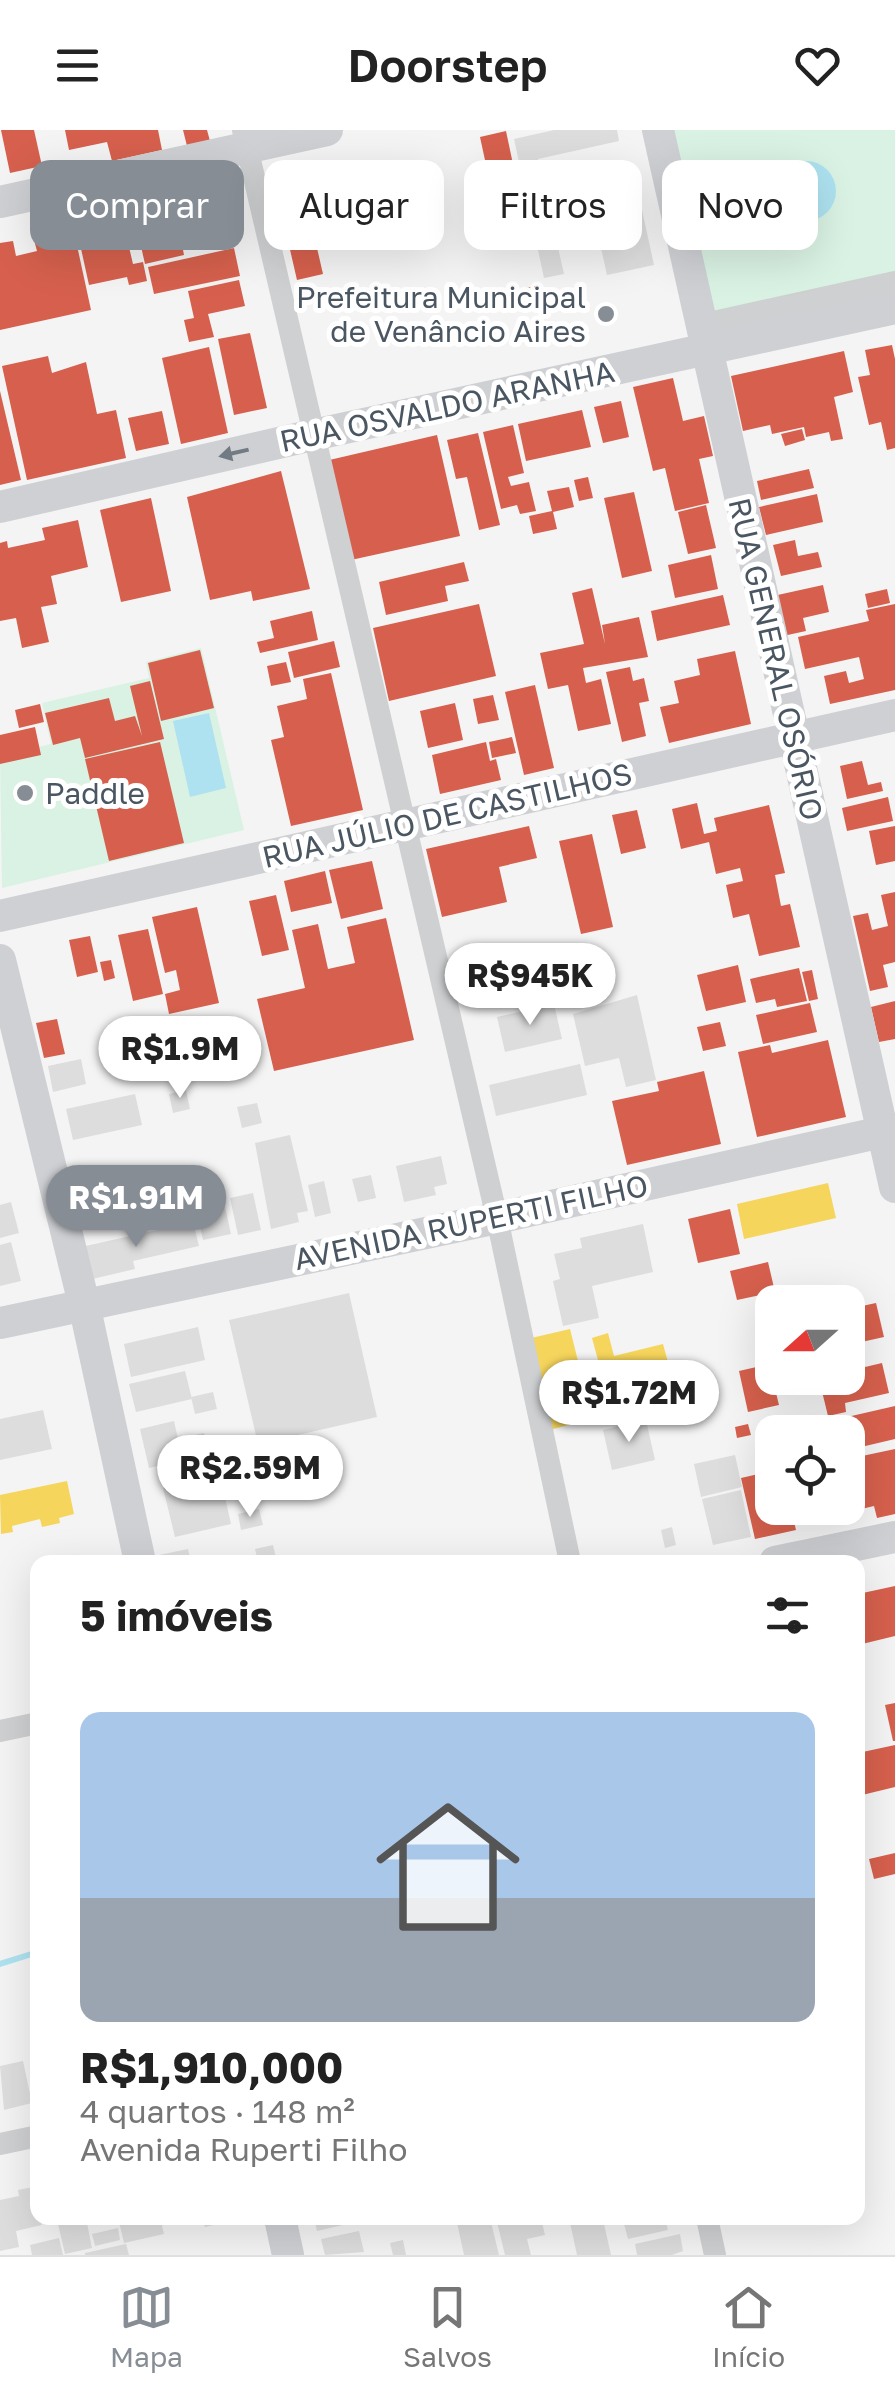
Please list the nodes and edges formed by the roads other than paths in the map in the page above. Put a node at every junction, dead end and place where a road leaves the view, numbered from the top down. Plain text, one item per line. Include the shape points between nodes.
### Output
1 (327, 130) edge
2 (658, 130) edge
3 (245, 139) edge
4 (0, 202) edge
5 (895, 282) edge
6 (895, 308) edge
7 (895, 319) edge
8 (705, 345) junction
9 (313, 435) junction
10 (0, 508) edge
11 (895, 714) edge
12 (793, 737) junction
13 (405, 823) junction
14 (0, 916) edge
15 (0, 960) edge
16 (891, 1128) edge
17 (895, 1187) edge
18 (497, 1218) junction
19 (84, 1304) junction
20 (0, 1323) edge
21 (895, 1536) edge
22 (138, 1555) edge
23 (569, 1555) edge
24 (807, 1555) edge
25 (30, 1725) edge
26 (0, 1731) edge
27 (30, 2138) edge
28 (0, 2144) edge
29 (282, 2225) edge
30 (708, 2225) edge
31 (288, 2255) edge
32 (714, 2255) edge

1 - 3 street
2 - 8 street, RUA GENERAL OSÓRIO
3 - 4 street
3 - 9 street
5 - 8 street
6 - 8 street, RUA OSVALDO ARANHA
7 - 8 street
8 - 9 street, RUA OSVALDO ARANHA
8 - 12 street, RUA GENERAL OSÓRIO
9 -> 10 street, RUA OSVALDO ARANHA
9 - 13 street
11 - 12 street, RUA JÚLIO DE CASTILHOS
12 - 13 street, RUA JÚLIO DE CASTILHOS
12 - 16 street, RUA GENERAL OSÓRIO
13 - 14 street, RUA JÚLIO DE CASTILHOS
13 - 18 street
15 - 19 street
16 - 17 street, RUA GENERAL OSÓRIO
16 - 18 street, AVENIDA RUPERTI FILHO
18 - 19 street, AVENIDA RUPERTI FILHO
18 - 23 street
19 - 20 street, AVENIDA RUPERTI FILHO
19 - 22 street
21 - 24 street
25 - 26 street
27 - 28 street
29 - 31 street
30 - 32 street

